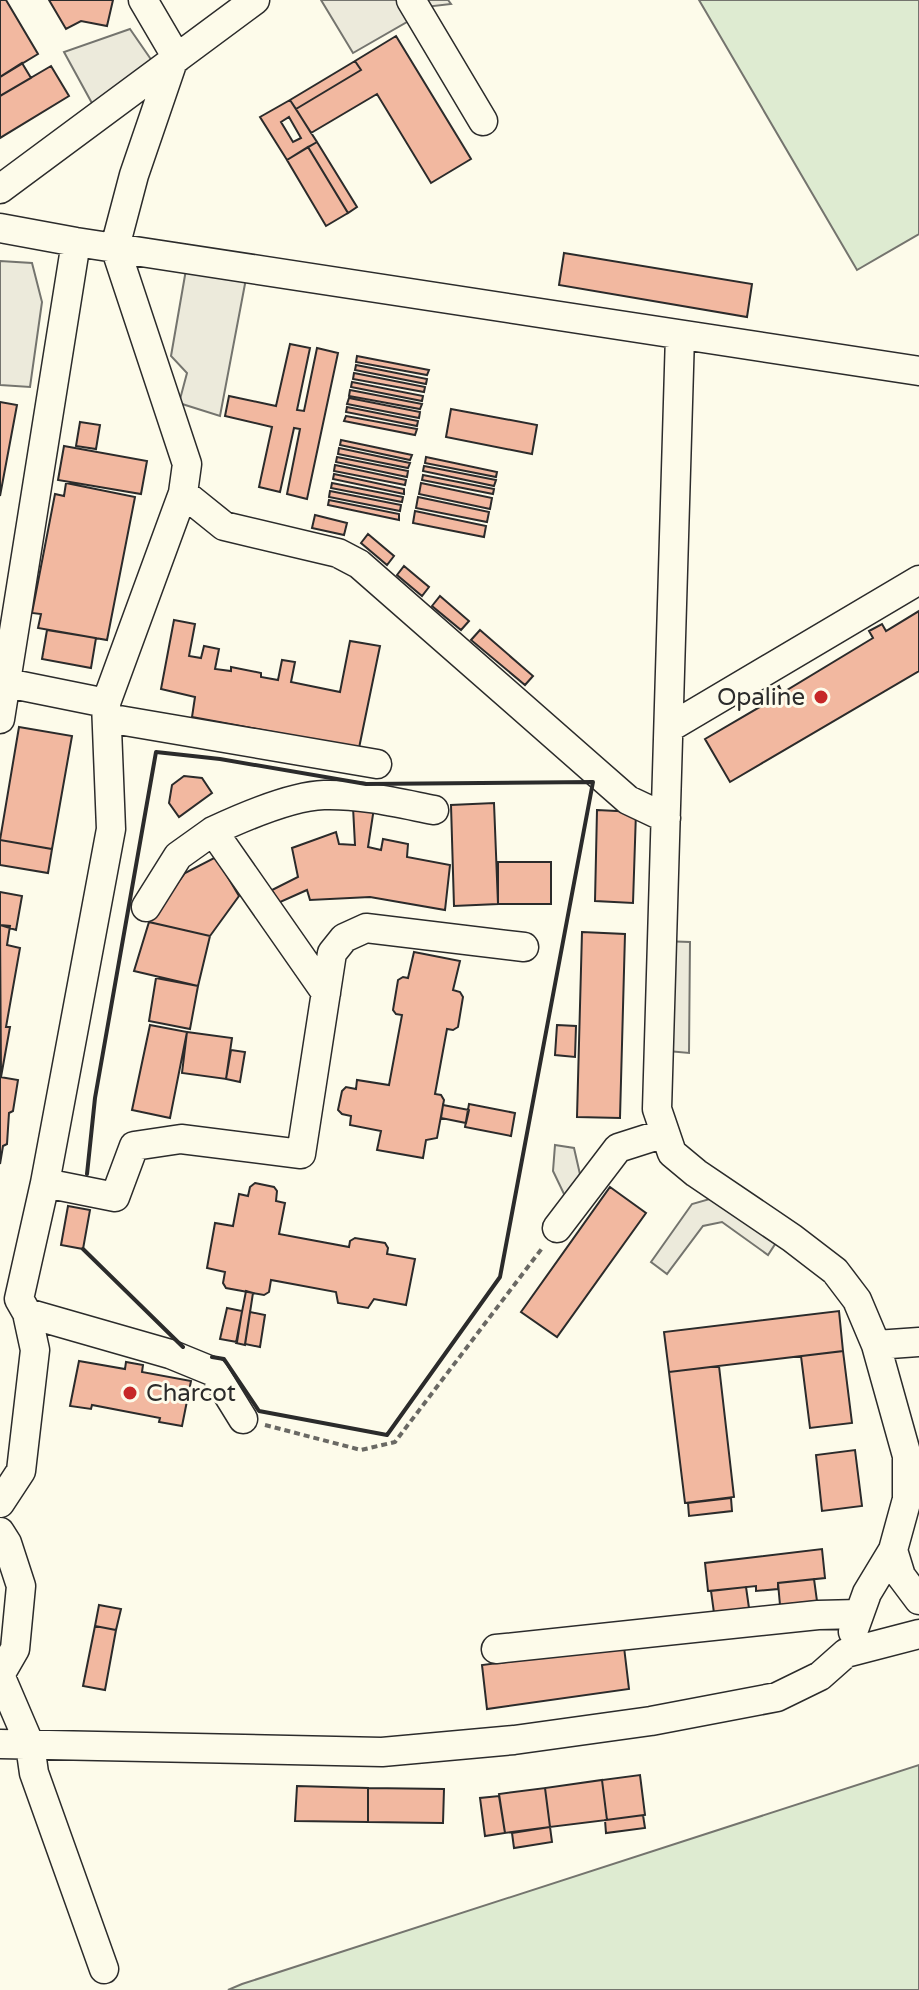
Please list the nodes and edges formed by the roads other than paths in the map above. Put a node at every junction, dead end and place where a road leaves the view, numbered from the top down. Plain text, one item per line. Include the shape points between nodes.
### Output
1 (143, 0) edge
2 (255, 0) edge
3 (411, 0) edge
4 (175, 60) junction
5 (483, 121) dead end
6 (0, 189) edge
7 (0, 228) edge
8 (76, 242) junction
9 (115, 247) junction
10 (680, 335) junction
11 (919, 371) edge
12 (183, 493) junction
13 (919, 580) edge
14 (7, 683) junction
15 (107, 710) junction
16 (0, 719) edge
17 (669, 728) junction
18 (377, 764) dead end
19 (434, 810) dead end
20 (666, 818) junction
21 (213, 831) junction
22 (146, 907) dead end
23 (524, 947) dead end
24 (326, 993) junction
25 (665, 1133) junction
26 (45, 1183) junction
27 (557, 1228) road end
28 (15, 1305) edge
29 (919, 1342) edge
30 (876, 1345) junction
31 (243, 1419) road end
32 (0, 1503) edge
33 (0, 1532) edge
34 (893, 1550) junction
35 (919, 1600) edge
36 (859, 1614) junction
37 (919, 1634) edge
38 (496, 1649) dead end
39 (846, 1653) junction
40 (0, 1744) edge
41 (30, 1745) junction
42 (104, 1969) dead end

1 - 4 lane
2 - 4 lane
3 - 5 lane
4 - 6 lane
4 - 9 lane
7 - 8 lane
8 - 9 lane
8 - 14 lane
9 - 10 lane
9 - 12 lane via 187,464
10 - 11 lane
10 - 17 lane
12 - 15 lane
12 - 20 lane via 224,526 338,553 359,564 628,800
13 - 17 lane
14 - 15 lane
14 - 16 lane
15 - 18 lane
15 - 26 lane via 111,829
17 - 20 lane
19 - 21 lane via 321,795 253,811
20 - 25 lane via 657,1061 657,1109
21 - 22 lane via 178,856
21 - 24 lane
23 - 24 lane via 366,928 344,938 332,953
24 - 26 lane via 301,1154 181,1139 134,1146 115,1197
25 - 27 lane via 618,1148
25 - 30 lane via 672,1153 696,1173 835,1271 857,1300
26 - 28 lane
28 - 31 lane via 214,1372
28 - 32 lane via 35,1350 21,1471
29 - 30 lane
30 - 34 lane via 907,1456 907,1499
33 - 41 lane via 21,1586 15,1649 0,1675
34 - 35 lane via 901,1576
34 - 36 lane
36 - 38 lane
36 - 39 lane
37 - 39 lane
39 - 41 lane via 820,1676 777,1697 514,1740 382,1752
40 - 41 lane
41 - 42 lane via 34,1773

